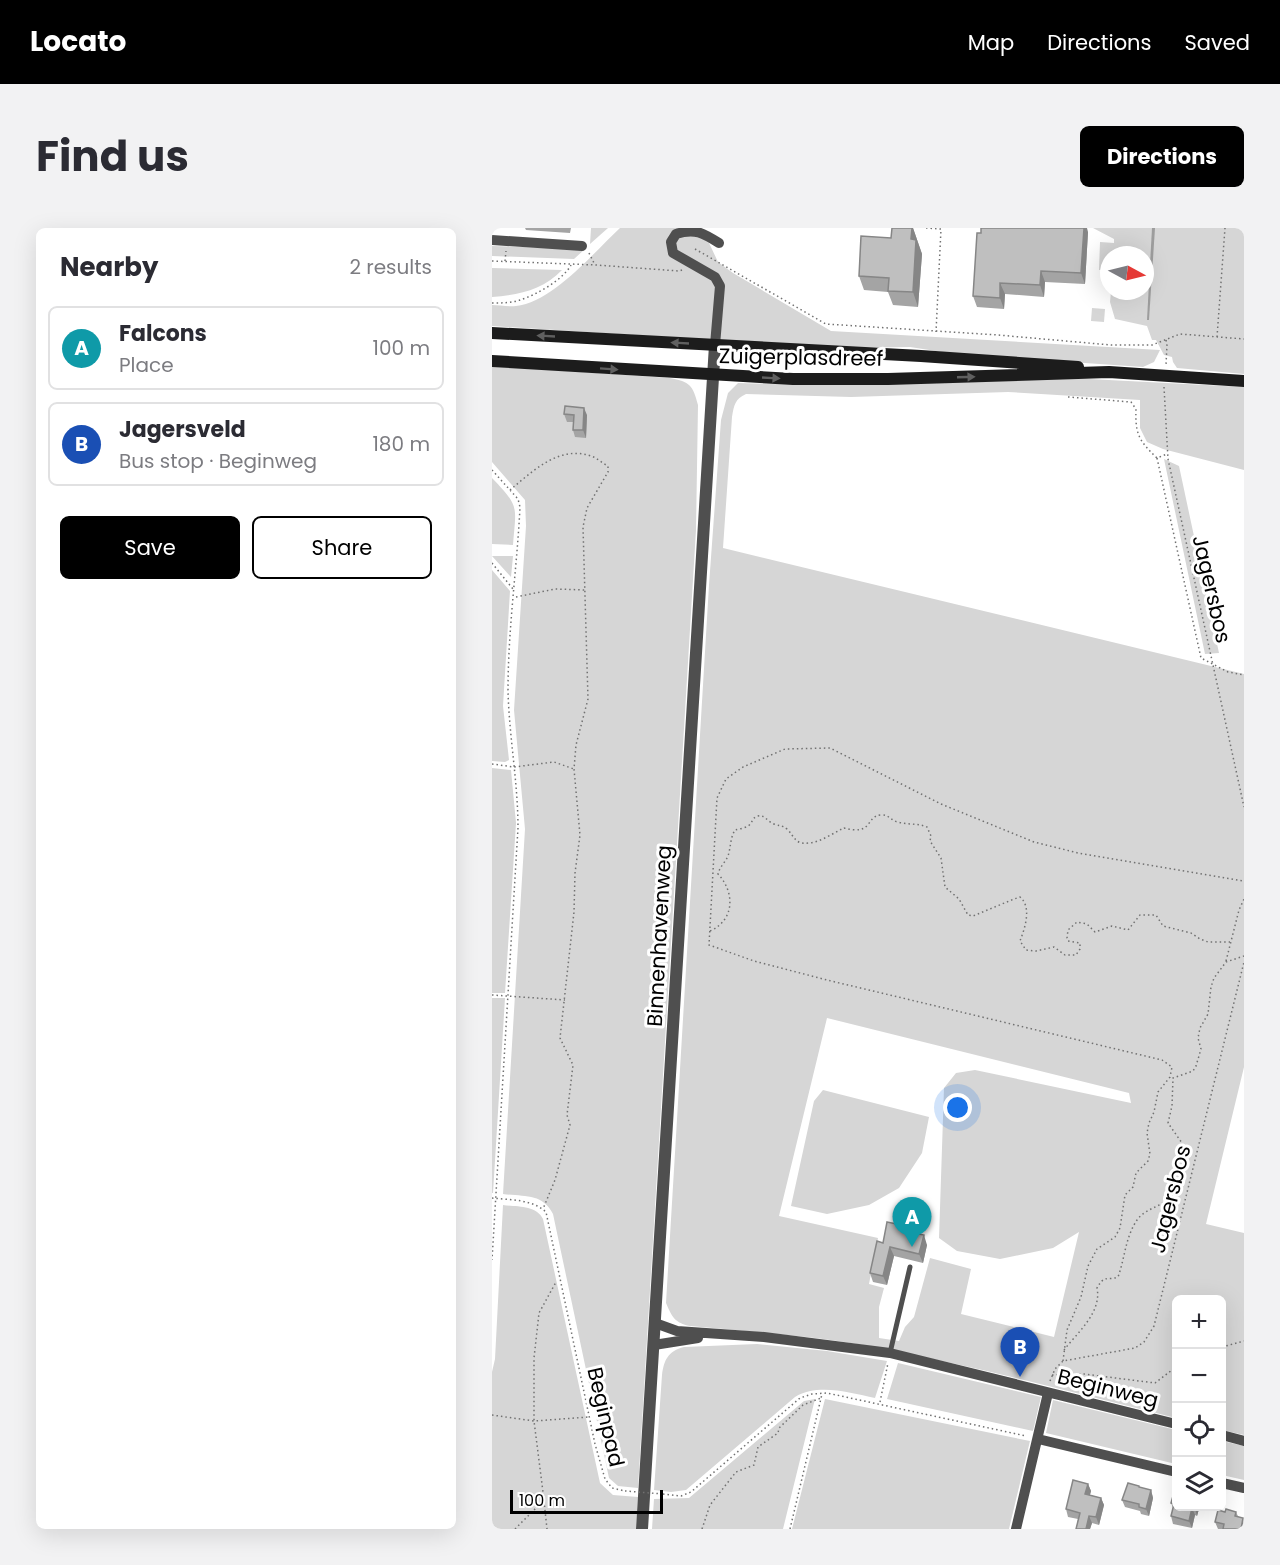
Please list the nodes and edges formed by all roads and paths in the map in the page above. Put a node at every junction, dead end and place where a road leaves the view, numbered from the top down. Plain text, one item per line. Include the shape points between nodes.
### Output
1 (926, 228) edge
2 (1225, 228) edge
3 (492, 240) edge
4 (719, 243) dead end
5 (582, 246) joint
6 (695, 249) dead end
7 (492, 261) edge
8 (689, 263) junction
9 (571, 264) junction
10 (596, 265) junction
11 (492, 303) edge
12 (936, 332) junction
13 (492, 333) edge
14 (1217, 338) junction
15 (1165, 339) junction
16 (1244, 339) edge
17 (715, 345) junction
18 (492, 361) edge
19 (1109, 372) junction
20 (712, 375) junction
21 (1166, 375) junction
22 (1244, 381) edge
23 (1068, 397) dead end
24 (1168, 454) junction
25 (1157, 458) junction
26 (492, 471) edge
27 (510, 490) junction
28 (492, 563) edge
29 (514, 589) junction
30 (586, 590) junction
31 (514, 598) junction
32 (1213, 664) junction
33 (1244, 675) edge
34 (492, 764) edge
35 (514, 767) junction
36 (574, 769) junction
37 (1244, 807) edge
38 (1244, 881) edge
39 (1244, 899) edge
40 (709, 932) junction
41 (1230, 942) junction
42 (1244, 956) edge
43 (1226, 962) junction
44 (1244, 962) edge
45 (492, 995) edge
46 (508, 996) junction
47 (565, 1000) junction
48 (1171, 1078) junction
49 (492, 1198) edge
50 (496, 1198) junction
51 (543, 1209) junction
52 (492, 1260) edge
53 (910, 1267) dead end
54 (556, 1282) dead end
55 (655, 1323) junction
56 (722, 1335) junction
57 (1244, 1341) edge
58 (654, 1345) junction
59 (1226, 1346) edge
60 (1063, 1351) junction
61 (890, 1353) junction
62 (1063, 1361) junction
63 (1172, 1370) edge
64 (822, 1393) junction
65 (1048, 1393) junction
66 (821, 1398) junction
67 (880, 1403) junction
68 (492, 1415) edge
69 (590, 1417) junction
70 (534, 1421) junction
71 (1172, 1423) edge
72 (1226, 1436) edge
73 (1038, 1439) junction
74 (1244, 1441) edge
75 (1172, 1471) edge
76 (1226, 1484) edge
77 (1244, 1488) edge
78 (544, 1500) junction
79 (515, 1529) edge
80 (547, 1529) edge
81 (642, 1529) edge
82 (702, 1529) edge
83 (790, 1529) edge
84 (1016, 1529) edge

1 - 12 path via 941,229
2 - 14 path
3 - 5 street
4 - 8 street, Zuigerplasdreef via 699,231 676,234 671,242 673,254
5 - 10 path
6 - 12 path via 826,324
7 - 9 path
8 - 10 path via 679,271
8 - 17 street, Zuigerplasdreef via 715,277 720,286
9 - 10 path
9 - 11 path via 555,280 523,299
12 - 15 path via 1111,345 1152,345
17 -> 13 main road, Zuigerplasdreef
14 - 15 path via 1180,334
14 - 16 path
15 - 21 path, Jagersbos
17 - 19 main road, Zuigerplasdreef via 1072,366
17 - 20 street, Binnenhavenweg
18 -> 20 main road, Zuigerplasdreef
20 -> 19 main road, Zuigerplasdreef via 888,379
19 - 21 main road, Zuigerplasdreef
20 - 55 street, Binnenhavenweg
21 - 22 main road, Zuigerplasdreef
21 - 24 path, Jagersbos
23 - 25 path via 1131,402 1136,409 1135,429 1142,444
24 - 25 path
24 - 32 path, Jagersbos
25 - 32 path via 1202,658
26 - 27 path
27 - 29 path via 520,507
27 - 30 path via 556,456 591,456 608,466 587,508 583,526
28 - 29 path
29 - 31 path
30 - 31 path via 555,589
30 - 36 path via 588,699
31 - 35 path via 508,690
32 - 33 path
32 - 37 path, Jagersbos
34 - 35 path
35 - 36 path via 554,762
35 - 46 path via 518,828
36 - 47 path via 580,835
38 - 40 path via 1034,843 941,804 830,748 785,748 726,779 717,798
39 - 41 path
40 - 41 path via 723,920 731,903 718,874 735,830 748,826 759,815 783,826 794,840 810,843 844,828 858,831 879,815 927,827 930,841 941,858 945,886 968,915 1023,899 1027,908 1020,941 1026,950 1054,947 1065,955 1076,955 1080,944 1067,938 1068,930 1077,922 1087,924 1095,932 1112,926 1128,930 1140,915 1147,914 1156,915 1163,926 1208,942
40 - 48 path via 709,945 725,952 1162,1060 1172,1067
41 - 43 path
42 - 43 path
43 - 48 path via 1211,987 1208,1014 1198,1038 1201,1049 1196,1066
44 - 62 path, Jagersbos via 1154,1326 1135,1348
45 - 46 path
46 - 47 path
46 - 50 path
47 - 51 path via 560,1038 573,1065 567,1115 570,1125
48 - 60 path via 1158,1092 1149,1123 1148,1161 1136,1173 1133,1187 1125,1195 1115,1237 1097,1249 1088,1266
48 - 60 path via 1168,1124 1182,1143 1173,1192 1169,1199 1138,1219 1122,1255 1118,1277 1102,1280 1093,1312
49 - 50 path
50 - 51 path via 527,1202
50 - 52 path
51 - 69 path, Beginpad
53 - 61 lane
54 - 70 path via 539,1313
55 - 56 street, Beginweg via 677,1331
55 - 58 street, Binnenhavenweg
56 - 58 street, Beginweg
56 - 61 street, Beginweg
57 - 59 path
58 - 81 street, Binnenhavenweg
60 - 62 path
61 - 65 street, Beginweg
61 - 67 path
62 - 63 path via 1051,1375 1084,1374 1155,1383
64 - 66 path
64 - 67 path, Beginpad
64 - 69 path, Beginpad, bridge via 800,1398 691,1492 681,1496 612,1488 605,1479
65 - 71 street, Beginweg
65 - 73 street
66 - 82 path via 803,1405 778,1433 758,1447 754,1465 736,1472 710,1505
66 - 83 path
67 - 73 path, Beginpad
68 - 70 path
69 - 70 path
70 - 78 path
72 - 74 street
73 - 75 street
73 - 84 street
76 - 77 street
78 - 79 path
78 - 80 path

